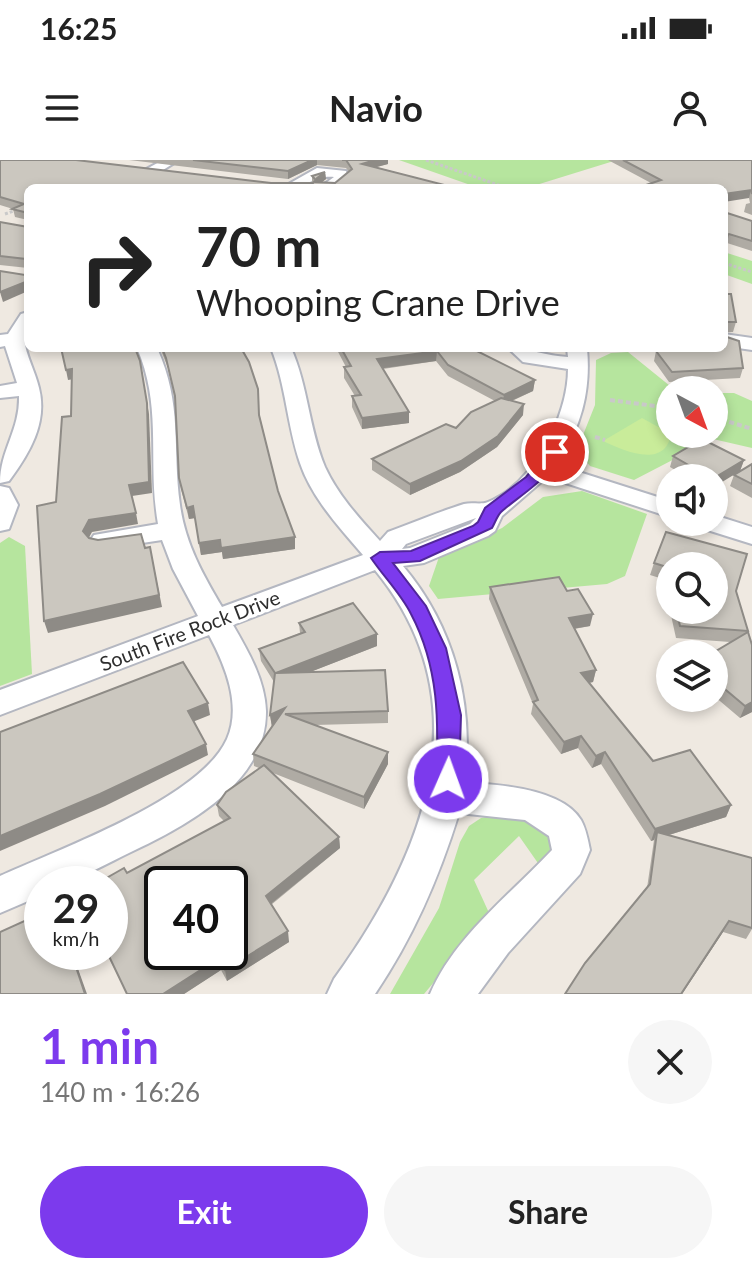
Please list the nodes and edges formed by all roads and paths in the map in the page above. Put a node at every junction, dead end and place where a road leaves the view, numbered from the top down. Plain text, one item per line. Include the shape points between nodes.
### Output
1 (426, 160) edge
2 (132, 167) edge
3 (155, 170) junction
4 (179, 172) edge
5 (303, 184) edge
6 (332, 184) edge
7 (495, 184) edge
8 (24, 207) edge
9 (5, 214) edge
10 (728, 264) edge
11 (752, 272) edge
12 (18, 330) edge
13 (728, 341) edge
14 (752, 344) edge
15 (149, 352) edge
16 (282, 352) edge
17 (521, 352) edge
18 (578, 356) edge
19 (29, 388) junction
20 (0, 392) edge
21 (610, 400) dead end
22 (656, 406) edge
23 (728, 421) edge
24 (752, 429) edge
25 (595, 437) dead end
26 (605, 440) dead end
27 (543, 468) junction
28 (0, 476) edge
29 (0, 493) edge
30 (656, 504) edge
31 (0, 523) edge
32 (728, 528) edge
33 (172, 530) junction
34 (752, 536) edge
35 (102, 541) edge
36 (380, 558) junction
37 (217, 620) junction
38 (0, 703) edge
39 (447, 797) junction
40 (0, 895) edge
41 (349, 994) edge
42 (452, 994) edge

1 - 7 path
2 - 3 street
3 - 4 street
3 - 4 street via 144,178
5 - 6 street via 317,172 341,174
8 - 9 path
10 - 11 path
12 - 19 street
13 - 14 street
15 - 33 street via 166,397 165,477
16 - 36 street via 315,472
17 - 18 street via 536,360
18 - 27 street, South Fire Rock Drive via 576,400 567,429
19 - 20 street
19 - 28 street via 29,424
21 - 22 path
23 - 24 path
25 - 26 path
27 - 30 street
27 - 36 street, South Fire Rock Drive via 491,512 486,525 468,535 414,557
29 - 31 street via 5,505
32 - 34 street
33 - 35 street
33 - 37 street
36 - 37 street, South Fire Rock Drive
36 - 39 street via 419,610 439,658 450,715
37 - 38 street, South Fire Rock Drive
37 - 40 street via 229,639 250,708 242,741 223,773 165,818
39 - 41 street via 402,912
39 - 42 street via 542,809 566,828 571,850

